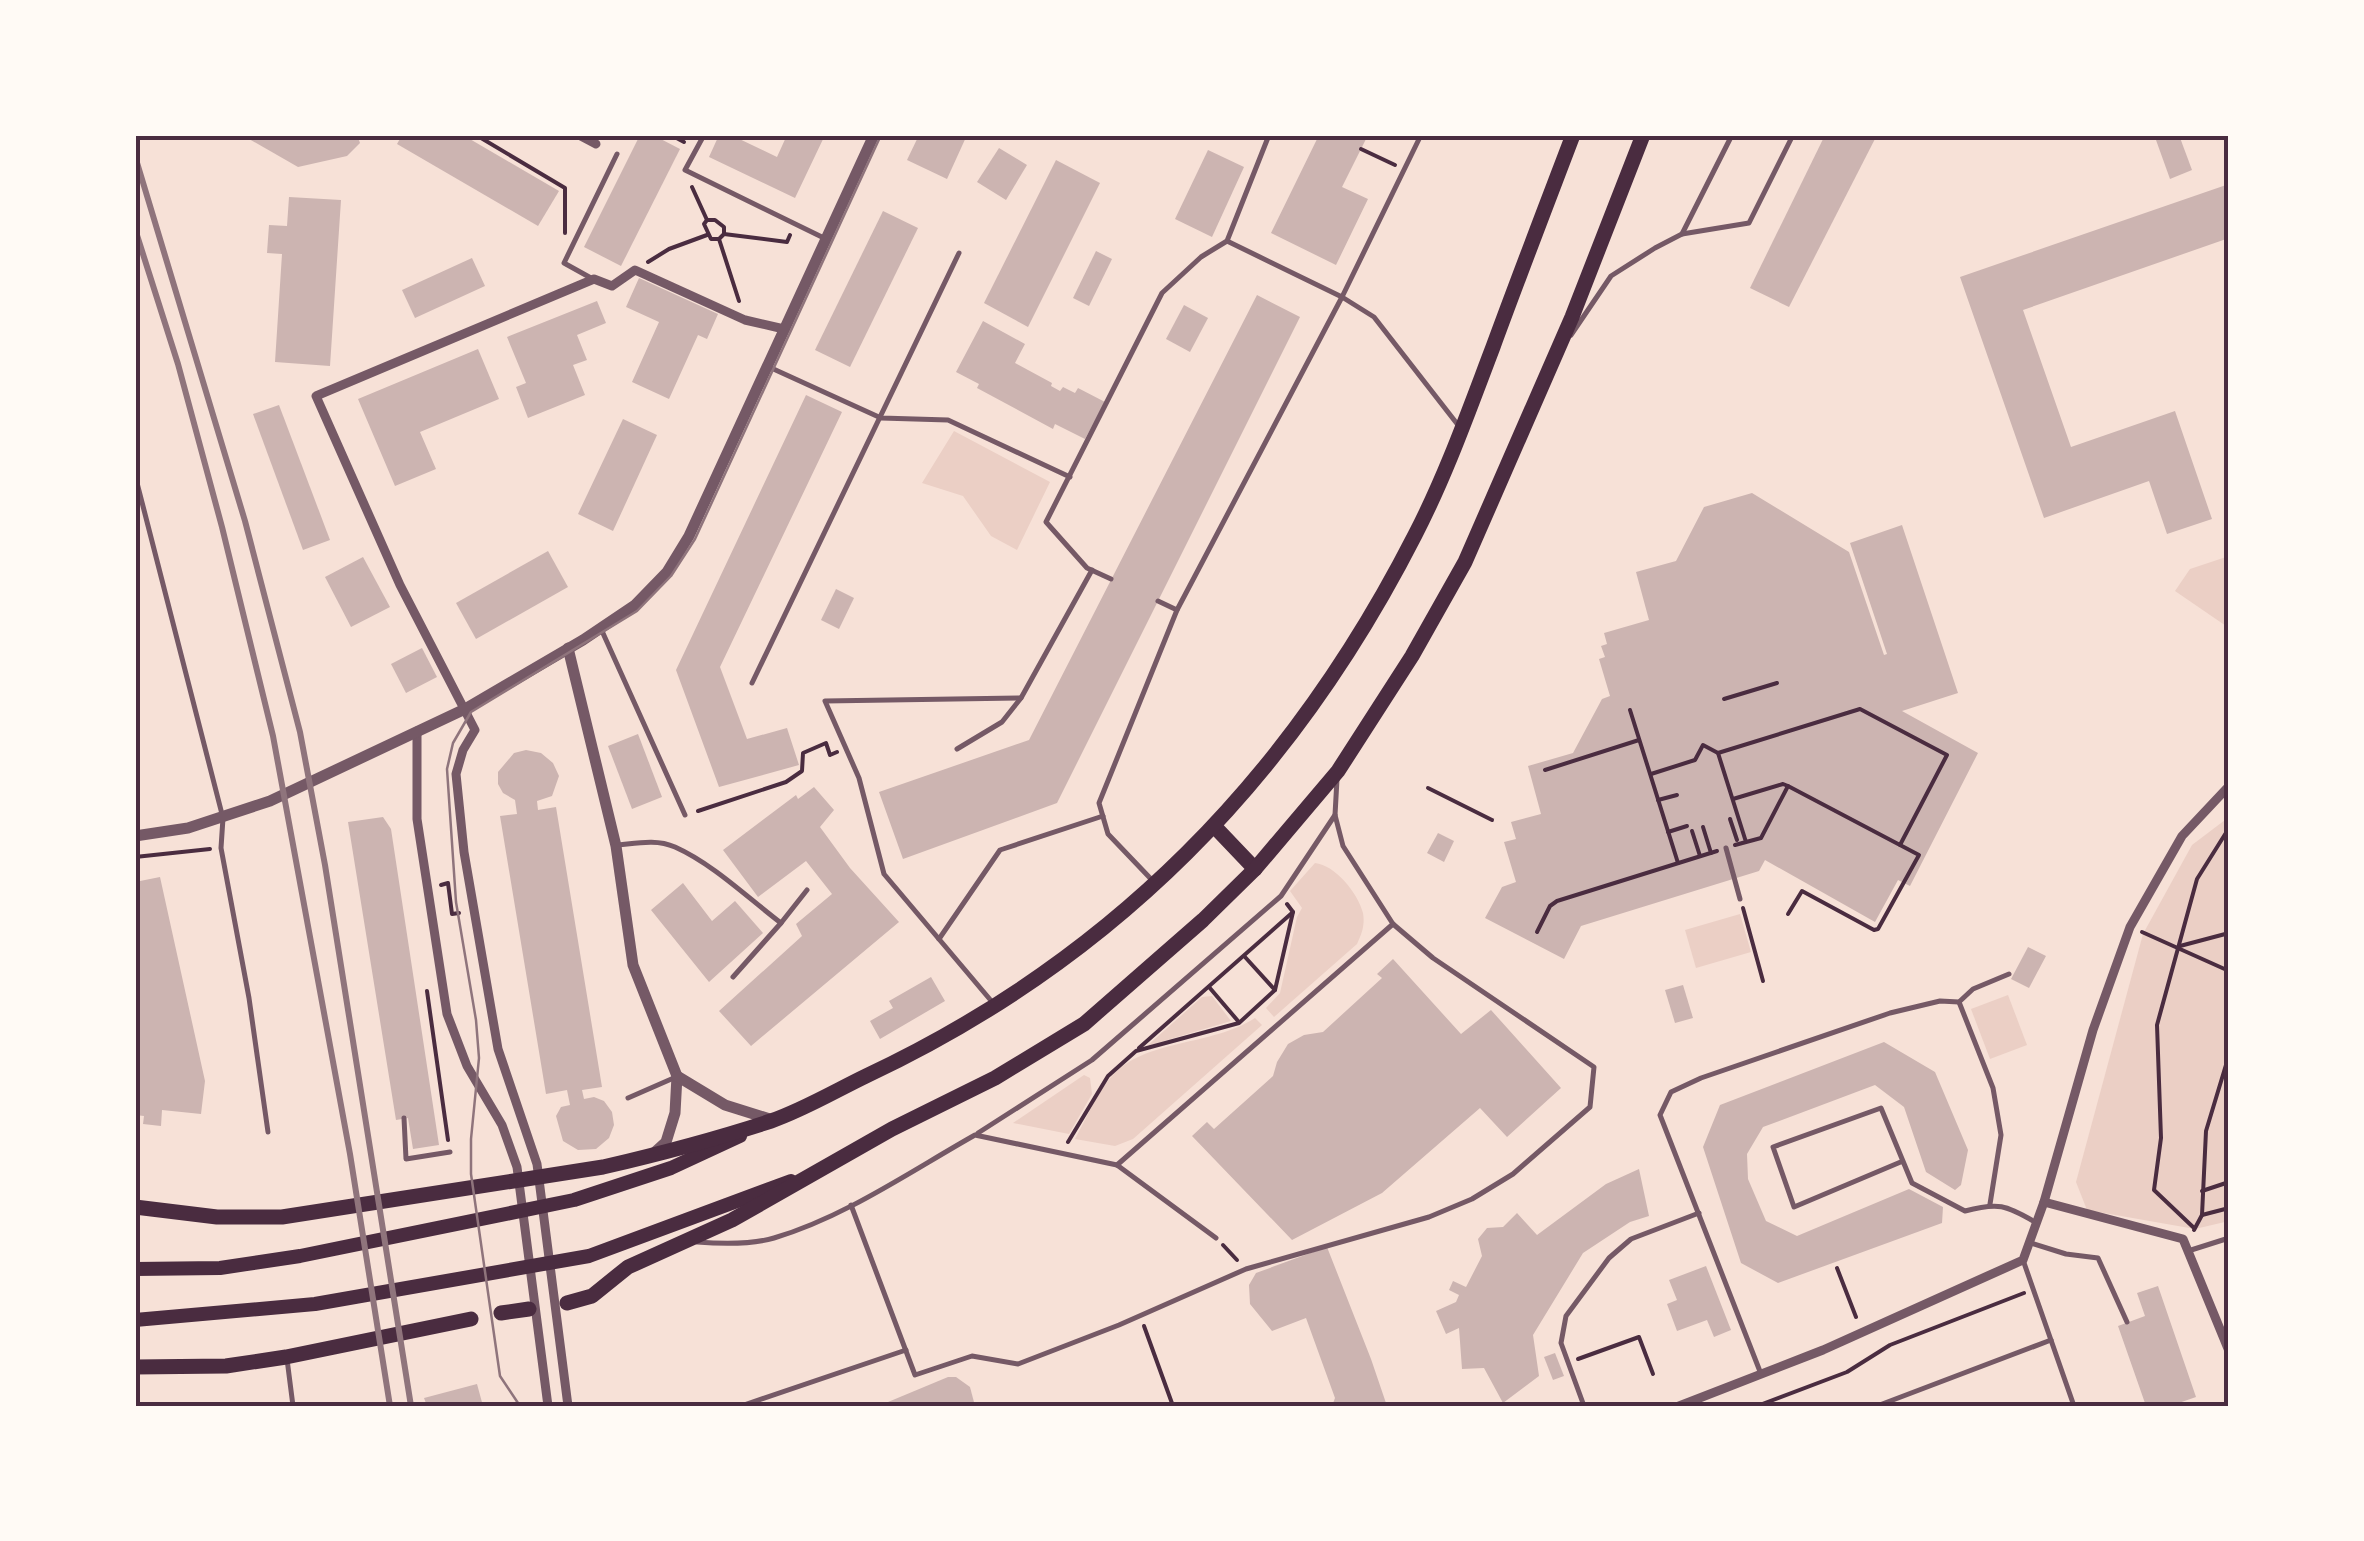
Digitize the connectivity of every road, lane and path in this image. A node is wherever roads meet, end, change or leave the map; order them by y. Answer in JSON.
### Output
{"nodes":[{"id":1,"x":476,"y":135,"type":"edge"},
{"id":2,"x":579,"y":135,"type":"edge"},
{"id":3,"x":670,"y":135,"type":"edge"},
{"id":4,"x":704,"y":135,"type":"edge"},
{"id":5,"x":874,"y":135,"type":"edge"},
{"id":6,"x":1269,"y":135,"type":"edge"},
{"id":7,"x":1420,"y":135,"type":"edge"},
{"id":8,"x":1573,"y":135,"type":"edge"},
{"id":9,"x":1642,"y":135,"type":"edge"},
{"id":10,"x":1732,"y":135,"type":"edge"},
{"id":11,"x":1793,"y":135,"type":"edge"},
{"id":12,"x":596,"y":144,"type":"dead end"},
{"id":13,"x":1361,"y":149,"type":"dead end"},
{"id":14,"x":617,"y":154,"type":"dead end"},
{"id":15,"x":1404,"y":169,"type":"junction"},
{"id":16,"x":684,"y":170,"type":"junction"},
{"id":17,"x":707,"y":220,"type":"junction"},
{"id":18,"x":794,"y":225,"type":"junction"},
{"id":19,"x":1682,"y":234,"type":"junction"},
{"id":20,"x":707,"y":235,"type":"junction"},
{"id":21,"x":722,"y":236,"type":"junction"},
{"id":22,"x":826,"y":239,"type":"junction"},
{"id":23,"x":1228,"y":241,"type":"junction"},
{"id":24,"x":959,"y":254,"type":"dead end"},
{"id":25,"x":564,"y":263,"type":"junction"},
{"id":26,"x":635,"y":270,"type":"junction"},
{"id":27,"x":594,"y":279,"type":"junction"},
{"id":28,"x":1342,"y":297,"type":"junction"},
{"id":29,"x":746,"y":320,"type":"junction"},
{"id":30,"x":784,"y":329,"type":"junction"},
{"id":31,"x":767,"y":366,"type":"junction"},
{"id":32,"x":1550,"y":366,"type":"junction"},
{"id":33,"x":881,"y":418,"type":"junction"},
{"id":34,"x":1462,"y":429,"type":"junction"},
{"id":35,"x":135,"y":476,"type":"edge"},
{"id":36,"x":1070,"y":477,"type":"junction"},
{"id":37,"x":1092,"y":570,"type":"junction"},
{"id":38,"x":1112,"y":579,"type":"dead end"},
{"id":39,"x":1158,"y":601,"type":"dead end"},
{"id":40,"x":1178,"y":610,"type":"junction"},
{"id":41,"x":600,"y":629,"type":"junction"},
{"id":42,"x":568,"y":648,"type":"junction"},
{"id":43,"x":1776,"y":682,"type":"dead end"},
{"id":44,"x":752,"y":683,"type":"dead end"},
{"id":45,"x":1021,"y":698,"type":"junction"},
{"id":46,"x":1724,"y":699,"type":"dead end"},
{"id":47,"x":466,"y":709,"type":"junction"},
{"id":48,"x":1630,"y":710,"type":"dead end"},
{"id":49,"x":417,"y":731,"type":"junction"},
{"id":50,"x":1640,"y":740,"type":"junction"},
{"id":51,"x":957,"y":748,"type":"dead end"},
{"id":52,"x":1718,"y":753,"type":"junction"},
{"id":53,"x":830,"y":754,"type":"dead end"},
{"id":54,"x":1545,"y":770,"type":"dead end"},
{"id":55,"x":1338,"y":771,"type":"junction"},
{"id":56,"x":1650,"y":774,"type":"junction"},
{"id":57,"x":1788,"y":786,"type":"junction"},
{"id":58,"x":2229,"y":786,"type":"edge"},
{"id":59,"x":1428,"y":788,"type":"dead end"},
{"id":60,"x":1677,"y":794,"type":"dead end"},
{"id":61,"x":1733,"y":799,"type":"junction"},
{"id":62,"x":1658,"y":800,"type":"junction"},
{"id":63,"x":685,"y":816,"type":"joint"},
{"id":64,"x":1102,"y":816,"type":"junction"},
{"id":65,"x":1335,"y":816,"type":"junction"},
{"id":66,"x":223,"y":818,"type":"junction"},
{"id":67,"x":1730,"y":819,"type":"dead end"},
{"id":68,"x":1492,"y":820,"type":"dead end"},
{"id":69,"x":1215,"y":827,"type":"junction"},
{"id":70,"x":1703,"y":827,"type":"dead end"},
{"id":71,"x":2229,"y":828,"type":"edge"},
{"id":72,"x":1668,"y":832,"type":"junction"},
{"id":73,"x":135,"y":836,"type":"edge"},
{"id":74,"x":1746,"y":842,"type":"junction"},
{"id":75,"x":1738,"y":844,"type":"junction"},
{"id":76,"x":1900,"y":845,"type":"junction"},
{"id":77,"x":616,"y":846,"type":"junction"},
{"id":78,"x":221,"y":848,"type":"junction"},
{"id":79,"x":1726,"y":848,"type":"junction"},
{"id":80,"x":1711,"y":853,"type":"junction"},
{"id":81,"x":1700,"y":856,"type":"junction"},
{"id":82,"x":135,"y":857,"type":"edge"},
{"id":83,"x":1678,"y":863,"type":"junction"},
{"id":84,"x":1255,"y":869,"type":"junction"},
{"id":85,"x":1156,"y":884,"type":"junction"},
{"id":86,"x":428,"y":888,"type":"junction"},
{"id":87,"x":807,"y":890,"type":"dead end"},
{"id":88,"x":1281,"y":896,"type":"junction"},
{"id":89,"x":1740,"y":898,"type":"joint"},
{"id":90,"x":474,"y":910,"type":"junction"},
{"id":91,"x":1293,"y":912,"type":"junction"},
{"id":92,"x":1788,"y":914,"type":"dead end"},
{"id":93,"x":780,"y":923,"type":"junction"},
{"id":94,"x":1393,"y":924,"type":"junction"},
{"id":95,"x":2130,"y":927,"type":"junction"},
{"id":96,"x":1537,"y":932,"type":"dead end"},
{"id":97,"x":2229,"y":934,"type":"edge"},
{"id":98,"x":938,"y":939,"type":"junction"},
{"id":99,"x":2178,"y":946,"type":"junction"},
{"id":100,"x":1244,"y":955,"type":"junction"},
{"id":101,"x":2229,"y":971,"type":"edge"},
{"id":102,"x":2009,"y":974,"type":"dead end"},
{"id":103,"x":733,"y":978,"type":"dead end"},
{"id":104,"x":1764,"y":981,"type":"dead end"},
{"id":105,"x":1209,"y":986,"type":"junction"},
{"id":106,"x":1275,"y":990,"type":"junction"},
{"id":107,"x":1959,"y":1002,"type":"junction"},
{"id":108,"x":997,"y":1008,"type":"junction"},
{"id":109,"x":1239,"y":1022,"type":"junction"},
{"id":110,"x":1136,"y":1050,"type":"junction"},
{"id":111,"x":2229,"y":1055,"type":"edge"},
{"id":112,"x":678,"y":1076,"type":"junction"},
{"id":113,"x":628,"y":1098,"type":"dead end"},
{"id":114,"x":404,"y":1118,"type":"dead end"},
{"id":115,"x":772,"y":1120,"type":"junction"},
{"id":116,"x":268,"y":1132,"type":"dead end"},
{"id":117,"x":975,"y":1134,"type":"junction"},
{"id":118,"x":450,"y":1152,"type":"dead end"},
{"id":119,"x":1063,"y":1152,"type":"junction"},
{"id":120,"x":652,"y":1155,"type":"junction"},
{"id":121,"x":1903,"y":1161,"type":"junction"},
{"id":122,"x":1117,"y":1165,"type":"junction"},
{"id":123,"x":824,"y":1168,"type":"junction"},
{"id":124,"x":2229,"y":1182,"type":"edge"},
{"id":125,"x":2202,"y":1192,"type":"junction"},
{"id":126,"x":2044,"y":1202,"type":"junction"},
{"id":127,"x":1990,"y":1204,"type":"junction"},
{"id":128,"x":851,"y":1205,"type":"junction"},
{"id":129,"x":135,"y":1207,"type":"edge"},
{"id":130,"x":2229,"y":1208,"type":"edge"},
{"id":131,"x":1700,"y":1213,"type":"junction"},
{"id":132,"x":2202,"y":1214,"type":"junction"},
{"id":133,"x":2035,"y":1222,"type":"junction"},
{"id":134,"x":2195,"y":1229,"type":"junction"},
{"id":135,"x":1216,"y":1238,"type":"joint"},
{"id":136,"x":2229,"y":1238,"type":"edge"},
{"id":137,"x":2183,"y":1239,"type":"junction"},
{"id":138,"x":689,"y":1242,"type":"junction"},
{"id":139,"x":2031,"y":1244,"type":"junction"},
{"id":140,"x":2188,"y":1251,"type":"junction"},
{"id":141,"x":2022,"y":1260,"type":"junction"},
{"id":142,"x":1837,"y":1268,"type":"dead end"},
{"id":143,"x":135,"y":1269,"type":"edge"},
{"id":144,"x":1246,"y":1270,"type":"junction"},
{"id":145,"x":2033,"y":1289,"type":"junction"},
{"id":146,"x":567,"y":1303,"type":"dead end"},
{"id":147,"x":530,"y":1310,"type":"dead end"},
{"id":148,"x":502,"y":1313,"type":"dead end"},
{"id":149,"x":1140,"y":1316,"type":"junction"},
{"id":150,"x":1856,"y":1317,"type":"dead end"},
{"id":151,"x":471,"y":1319,"type":"dead end"},
{"id":152,"x":135,"y":1320,"type":"edge"},
{"id":153,"x":2127,"y":1322,"type":"dead end"},
{"id":154,"x":2051,"y":1340,"type":"junction"},
{"id":155,"x":906,"y":1350,"type":"junction"},
{"id":156,"x":2229,"y":1351,"type":"edge"},
{"id":157,"x":286,"y":1358,"type":"junction"},
{"id":158,"x":1568,"y":1363,"type":"junction"},
{"id":159,"x":135,"y":1366,"type":"edge"},
{"id":160,"x":1653,"y":1374,"type":"dead end"},
{"id":161,"x":1761,"y":1374,"type":"junction"},
{"id":162,"x":293,"y":1406,"type":"edge"},
{"id":163,"x":548,"y":1406,"type":"edge"},
{"id":164,"x":568,"y":1406,"type":"edge"},
{"id":165,"x":741,"y":1406,"type":"edge"},
{"id":166,"x":1173,"y":1406,"type":"edge"},
{"id":167,"x":1584,"y":1406,"type":"edge"},
{"id":168,"x":1679,"y":1406,"type":"edge"},
{"id":169,"x":1757,"y":1406,"type":"edge"},
{"id":170,"x":1876,"y":1406,"type":"edge"},
{"id":171,"x":2074,"y":1406,"type":"edge"}],
"edges":[{"from":1,"to":25,"type":"path"},
{"from":2,"to":12,"type":"street"},
{"from":3,"to":16,"type":"path"},
{"from":4,"to":16,"type":"lane"},
{"from":5,"to":22,"type":"street"},
{"from":6,"to":23,"type":"lane"},
{"from":7,"to":15,"type":"lane"},
{"from":8,"to":34,"type":"highway"},
{"from":9,"to":32,"type":"highway"},
{"from":10,"to":19,"type":"lane"},
{"from":11,"to":19,"type":"lane"},
{"from":13,"to":15,"type":"path"},
{"from":14,"to":25,"type":"lane"},
{"from":15,"to":28,"type":"lane"},
{"from":16,"to":17,"type":"path"},
{"from":16,"to":18,"type":"lane"},
{"from":17,"to":20,"type":"path"},
{"from":17,"to":21,"type":"path"},
{"from":18,"to":21,"type":"path"},
{"from":18,"to":22,"type":"lane"},
{"from":19,"to":32,"type":"lane"},
{"from":20,"to":21,"type":"path"},
{"from":20,"to":26,"type":"path"},
{"from":21,"to":29,"type":"path"},
{"from":22,"to":30,"type":"street"},
{"from":23,"to":28,"type":"lane"},
{"from":23,"to":36,"type":"lane"},
{"from":24,"to":33,"type":"lane"},
{"from":25,"to":27,"type":"lane"},
{"from":26,"to":27,"type":"street"},
{"from":26,"to":29,"type":"street"},
{"from":27,"to":47,"type":"street"},
{"from":28,"to":34,"type":"lane"},
{"from":28,"to":40,"type":"lane"},
{"from":29,"to":30,"type":"street"},
{"from":30,"to":31,"type":"street"},
{"from":31,"to":33,"type":"lane"},
{"from":31,"to":41,"type":"street"},
{"from":32,"to":55,"type":"highway"},
{"from":33,"to":36,"type":"lane"},
{"from":33,"to":44,"type":"lane"},
{"from":34,"to":69,"type":"highway"},
{"from":35,"to":66,"type":"lane"},
{"from":36,"to":37,"type":"lane"},
{"from":37,"to":38,"type":"lane"},
{"from":37,"to":45,"type":"lane"},
{"from":39,"to":40,"type":"lane"},
{"from":40,"to":64,"type":"lane"},
{"from":41,"to":42,"type":"street"},
{"from":41,"to":63,"type":"lane"},
{"from":42,"to":47,"type":"street"},
{"from":42,"to":77,"type":"street"},
{"from":43,"to":46,"type":"path"},
{"from":45,"to":51,"type":"lane"},
{"from":45,"to":98,"type":"lane"},
{"from":47,"to":49,"type":"street"},
{"from":47,"to":90,"type":"street"},
{"from":48,"to":50,"type":"path"},
{"from":49,"to":66,"type":"street"},
{"from":49,"to":86,"type":"street"},
{"from":50,"to":54,"type":"path"},
{"from":50,"to":56,"type":"path"},
{"from":52,"to":56,"type":"path"},
{"from":52,"to":61,"type":"path"},
{"from":52,"to":76,"type":"path"},
{"from":53,"to":63,"type":"path"},
{"from":55,"to":65,"type":"lane"},
{"from":55,"to":84,"type":"highway"},
{"from":56,"to":62,"type":"path"},
{"from":57,"to":61,"type":"path"},
{"from":57,"to":74,"type":"path"},
{"from":57,"to":76,"type":"path"},
{"from":58,"to":95,"type":"street"},
{"from":59,"to":68,"type":"path"},
{"from":60,"to":62,"type":"path"},
{"from":61,"to":74,"type":"path"},
{"from":62,"to":72,"type":"path"},
{"from":64,"to":85,"type":"lane"},
{"from":64,"to":98,"type":"lane"},
{"from":65,"to":88,"type":"lane"},
{"from":65,"to":94,"type":"lane"},
{"from":66,"to":73,"type":"street"},
{"from":66,"to":78,"type":"lane"},
{"from":67,"to":75,"type":"path"},
{"from":69,"to":84,"type":"highway"},
{"from":69,"to":85,"type":"highway"},
{"from":70,"to":80,"type":"path"},
{"from":71,"to":99,"type":"path"},
{"from":72,"to":81,"type":"path"},
{"from":72,"to":83,"type":"path"},
{"from":74,"to":75,"type":"path"},
{"from":75,"to":79,"type":"path"},
{"from":76,"to":92,"type":"path"},
{"from":77,"to":93,"type":"lane"},
{"from":77,"to":112,"type":"street"},
{"from":78,"to":82,"type":"path"},
{"from":78,"to":116,"type":"lane"},
{"from":79,"to":80,"type":"path"},
{"from":79,"to":89,"type":"lane"},
{"from":80,"to":81,"type":"path"},
{"from":81,"to":83,"type":"path"},
{"from":83,"to":96,"type":"path"},
{"from":84,"to":123,"type":"highway"},
{"from":85,"to":108,"type":"highway"},
{"from":86,"to":90,"type":"path"},
{"from":86,"to":163,"type":"street"},
{"from":87,"to":93,"type":"lane"},
{"from":88,"to":91,"type":"path"},
{"from":88,"to":117,"type":"lane"},
{"from":89,"to":104,"type":"path"},
{"from":90,"to":164,"type":"street"},
{"from":91,"to":100,"type":"path"},
{"from":91,"to":106,"type":"path"},
{"from":93,"to":103,"type":"lane"},
{"from":94,"to":122,"type":"lane"},
{"from":94,"to":144,"type":"lane"},
{"from":95,"to":99,"type":"path"},
{"from":95,"to":126,"type":"street"},
{"from":97,"to":99,"type":"path"},
{"from":98,"to":108,"type":"lane"},
{"from":99,"to":101,"type":"path"},
{"from":99,"to":134,"type":"path"},
{"from":100,"to":105,"type":"path"},
{"from":100,"to":106,"type":"path"},
{"from":102,"to":107,"type":"lane"},
{"from":105,"to":109,"type":"path"},
{"from":105,"to":110,"type":"path"},
{"from":106,"to":109,"type":"path"},
{"from":107,"to":127,"type":"lane"},
{"from":107,"to":131,"type":"lane"},
{"from":108,"to":115,"type":"highway"},
{"from":109,"to":110,"type":"path"},
{"from":110,"to":119,"type":"path"},
{"from":111,"to":125,"type":"path"},
{"from":112,"to":113,"type":"lane"},
{"from":112,"to":115,"type":"street"},
{"from":112,"to":120,"type":"street"},
{"from":114,"to":118,"type":"lane"},
{"from":115,"to":120,"type":"highway"},
{"from":115,"to":143,"type":"main road"},
{"from":117,"to":119,"type":"lane"},
{"from":117,"to":128,"type":"lane"},
{"from":119,"to":122,"type":"lane"},
{"from":120,"to":129,"type":"highway"},
{"from":121,"to":121,"type":"lane"},
{"from":121,"to":127,"type":"lane"},
{"from":122,"to":135,"type":"lane"},
{"from":123,"to":138,"type":"highway"},
{"from":123,"to":152,"type":"main road"},
{"from":124,"to":125,"type":"path"},
{"from":125,"to":132,"type":"path"},
{"from":126,"to":133,"type":"street"},
{"from":126,"to":137,"type":"street"},
{"from":127,"to":133,"type":"lane"},
{"from":128,"to":138,"type":"lane"},
{"from":128,"to":155,"type":"lane"},
{"from":130,"to":132,"type":"path"},
{"from":131,"to":158,"type":"lane"},
{"from":131,"to":161,"type":"lane"},
{"from":132,"to":134,"type":"path"},
{"from":133,"to":139,"type":"street"},
{"from":134,"to":137,"type":"path"},
{"from":135,"to":144,"type":"path"},
{"from":136,"to":140,"type":"lane"},
{"from":137,"to":140,"type":"street"},
{"from":138,"to":146,"type":"highway"},
{"from":139,"to":141,"type":"street"},
{"from":139,"to":153,"type":"lane"},
{"from":140,"to":156,"type":"street"},
{"from":141,"to":145,"type":"lane"},
{"from":141,"to":161,"type":"street"},
{"from":142,"to":150,"type":"path"},
{"from":144,"to":149,"type":"lane"},
{"from":145,"to":154,"type":"lane"},
{"from":145,"to":169,"type":"path"},
{"from":147,"to":148,"type":"highway"},
{"from":149,"to":155,"type":"lane"},
{"from":149,"to":166,"type":"path"},
{"from":151,"to":157,"type":"highway"},
{"from":154,"to":170,"type":"lane"},
{"from":154,"to":171,"type":"lane"},
{"from":155,"to":165,"type":"lane"},
{"from":157,"to":159,"type":"highway"},
{"from":157,"to":162,"type":"lane"},
{"from":158,"to":160,"type":"path"},
{"from":158,"to":167,"type":"lane"},
{"from":161,"to":168,"type":"street"}]}
